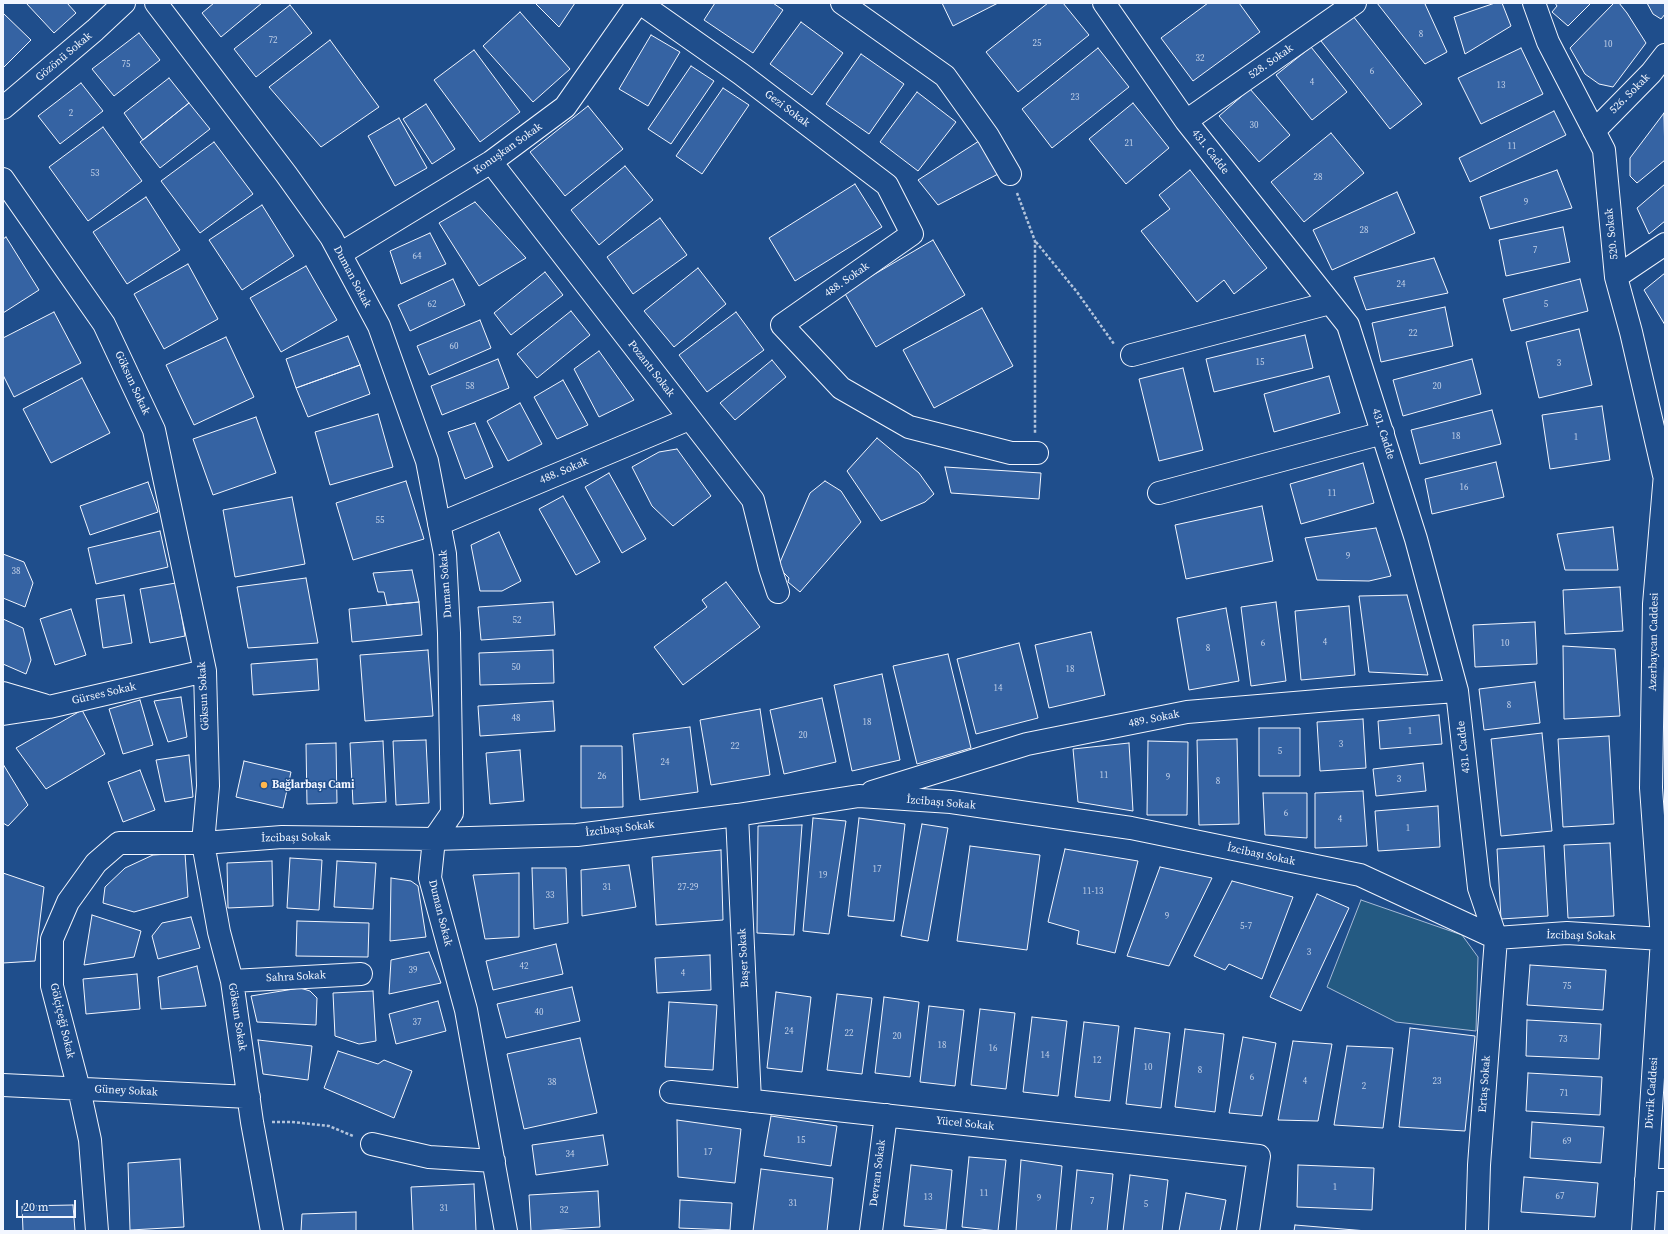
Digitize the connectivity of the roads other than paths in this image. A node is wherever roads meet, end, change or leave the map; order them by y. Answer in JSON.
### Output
{"nodes":[{"id":1,"x":124,"y":3,"type":"edge"},
{"id":2,"x":156,"y":3,"type":"edge"},
{"id":3,"x":639,"y":3,"type":"edge"},
{"id":4,"x":842,"y":3,"type":"edge"},
{"id":5,"x":1104,"y":3,"type":"edge"},
{"id":6,"x":1355,"y":3,"type":"edge"},
{"id":7,"x":1534,"y":3,"type":"edge"},
{"id":8,"x":1665,"y":55,"type":"edge"},
{"id":9,"x":3,"y":108,"type":"edge"},
{"id":10,"x":1186,"y":121,"type":"junction"},
{"id":11,"x":1594,"y":131,"type":"junction"},
{"id":12,"x":491,"y":162,"type":"junction"},
{"id":13,"x":1010,"y":174,"type":"road end"},
{"id":14,"x":3,"y":179,"type":"edge"},
{"id":15,"x":912,"y":234,"type":"joint"},
{"id":16,"x":1665,"y":244,"type":"edge"},
{"id":17,"x":340,"y":254,"type":"junction"},
{"id":18,"x":1616,"y":277,"type":"junction"},
{"id":19,"x":1330,"y":303,"type":"junction"},
{"id":20,"x":1132,"y":355,"type":"road end"},
{"id":21,"x":689,"y":419,"type":"junction"},
{"id":22,"x":1383,"y":433,"type":"junction"},
{"id":23,"x":1037,"y":453,"type":"road end"},
{"id":24,"x":1664,"y":474,"type":"edge"},
{"id":25,"x":1159,"y":493,"type":"dead end"},
{"id":26,"x":439,"y":524,"type":"junction"},
{"id":27,"x":778,"y":592,"type":"dead end"},
{"id":28,"x":1659,"y":602,"type":"edge"},
{"id":29,"x":205,"y":670,"type":"junction"},
{"id":30,"x":1457,"y":691,"type":"junction"},
{"id":31,"x":3,"y":693,"type":"edge"},
{"id":32,"x":49,"y":707,"type":"junction"},
{"id":33,"x":3,"y":714,"type":"edge"},
{"id":34,"x":3,"y":730,"type":"edge"},
{"id":35,"x":1658,"y":787,"type":"edge"},
{"id":36,"x":859,"y":796,"type":"junction"},
{"id":37,"x":737,"y":815,"type":"junction"},
{"id":38,"x":434,"y":838,"type":"junction"},
{"id":39,"x":203,"y":843,"type":"junction"},
{"id":40,"x":1496,"y":938,"type":"junction"},
{"id":41,"x":1662,"y":939,"type":"junction"},
{"id":42,"x":361,"y":974,"type":"dead end"},
{"id":43,"x":232,"y":982,"type":"junction"},
{"id":44,"x":1660,"y":1055,"type":"edge"},
{"id":45,"x":3,"y":1085,"type":"edge"},
{"id":46,"x":79,"y":1089,"type":"junction"},
{"id":47,"x":671,"y":1092,"type":"dead end"},
{"id":48,"x":248,"y":1097,"type":"junction"},
{"id":49,"x":750,"y":1101,"type":"junction"},
{"id":50,"x":886,"y":1115,"type":"junction"},
{"id":51,"x":372,"y":1144,"type":"road end"},
{"id":52,"x":494,"y":1161,"type":"junction"},
{"id":53,"x":1656,"y":1180,"type":"edge"},
{"id":54,"x":96,"y":1231,"type":"edge"},
{"id":55,"x":272,"y":1231,"type":"edge"},
{"id":56,"x":506,"y":1231,"type":"edge"},
{"id":57,"x":871,"y":1231,"type":"edge"},
{"id":58,"x":1248,"y":1231,"type":"edge"},
{"id":59,"x":1477,"y":1231,"type":"edge"},
{"id":60,"x":1643,"y":1231,"type":"edge"}],
"edges":[{"from":1,"to":9,"type":"street","name":"Gözönü Sokak"},
{"from":2,"to":17,"type":"street","name":"Duman Sokak"},
{"from":3,"to":12,"type":"street","name":"Konuşkan Sokak"},
{"from":3,"to":15,"type":"street","name":"Gezi Sokak"},
{"from":4,"to":13,"type":"street"},
{"from":5,"to":10,"type":"street","name":"431. Cadde"},
{"from":6,"to":10,"type":"street","name":"528. Sokak"},
{"from":7,"to":11,"type":"street","name":"520. Sokak"},
{"from":8,"to":11,"type":"street","name":"526. Sokak"},
{"from":10,"to":19,"type":"street","name":"431. Cadde"},
{"from":11,"to":18,"type":"street","name":"520. Sokak"},
{"from":12,"to":17,"type":"street","name":"Konuşkan Sokak"},
{"from":12,"to":21,"type":"street","name":"Pozantı Sokak"},
{"from":14,"to":29,"type":"street","name":"Göksun Sokak"},
{"from":15,"to":23,"type":"street","name":"488. Sokak"},
{"from":16,"to":18,"type":"street"},
{"from":17,"to":26,"type":"street","name":"Duman Sokak"},
{"from":18,"to":24,"type":"street","name":"520. Sokak"},
{"from":19,"to":20,"type":"street"},
{"from":19,"to":22,"type":"street","name":"431. Cadde"},
{"from":21,"to":26,"type":"street","name":"488. Sokak"},
{"from":21,"to":27,"type":"street","name":"Pozantı Sokak"},
{"from":22,"to":25,"type":"street"},
{"from":22,"to":30,"type":"street","name":"431. Cadde"},
{"from":24,"to":28,"type":"street","name":"Azerbaycan Caddesi"},
{"from":26,"to":38,"type":"street","name":"Duman Sokak"},
{"from":28,"to":35,"type":"street","name":"Azerbaycan Caddesi"},
{"from":29,"to":32,"type":"street","name":"Gürses Sokak"},
{"from":29,"to":39,"type":"street","name":"Göksun Sokak"},
{"from":30,"to":36,"type":"street","name":"489. Sokak"},
{"from":30,"to":40,"type":"street","name":"431. Cadde"},
{"from":31,"to":32,"type":"street"},
{"from":32,"to":33,"type":"street","name":"Gürses Sokak"},
{"from":32,"to":34,"type":"street"},
{"from":35,"to":41,"type":"street","name":"Divrik Caddesi"},
{"from":36,"to":37,"type":"street","name":"İzcibaşı Sokak"},
{"from":36,"to":40,"type":"street","name":"İzcibaşı Sokak"},
{"from":37,"to":38,"type":"street","name":"İzcibaşı Sokak"},
{"from":37,"to":49,"type":"street","name":"Başer Sokak"},
{"from":38,"to":39,"type":"street","name":"İzcibaşı Sokak"},
{"from":38,"to":52,"type":"street","name":"Duman Sokak"},
{"from":39,"to":43,"type":"street","name":"Göksun Sokak"},
{"from":39,"to":46,"type":"street","name":"Gölçiçeği Sokak"},
{"from":40,"to":41,"type":"street","name":"İzcibaşı Sokak"},
{"from":40,"to":59,"type":"street","name":"Ertaş Sokak"},
{"from":41,"to":44,"type":"street","name":"Divrik Caddesi"},
{"from":42,"to":43,"type":"street","name":"Sahra Sokak"},
{"from":43,"to":48,"type":"street","name":"Göksun Sokak"},
{"from":44,"to":53,"type":"street","name":"Divrik Caddesi"},
{"from":45,"to":46,"type":"street","name":"Güney Sokak"},
{"from":46,"to":48,"type":"street","name":"Güney Sokak"},
{"from":46,"to":54,"type":"street","name":"Gölçiçeği Sokak"},
{"from":47,"to":49,"type":"street","name":"Yücel Sokak"},
{"from":48,"to":55,"type":"street","name":"Göksun Sokak"},
{"from":49,"to":50,"type":"street","name":"Yücel Sokak"},
{"from":50,"to":57,"type":"street","name":"Devran Sokak"},
{"from":50,"to":58,"type":"street","name":"Yücel Sokak"},
{"from":51,"to":52,"type":"street"},
{"from":52,"to":56,"type":"street","name":"Duman Sokak"},
{"from":53,"to":60,"type":"street","name":"Divrik Caddesi"}]}
